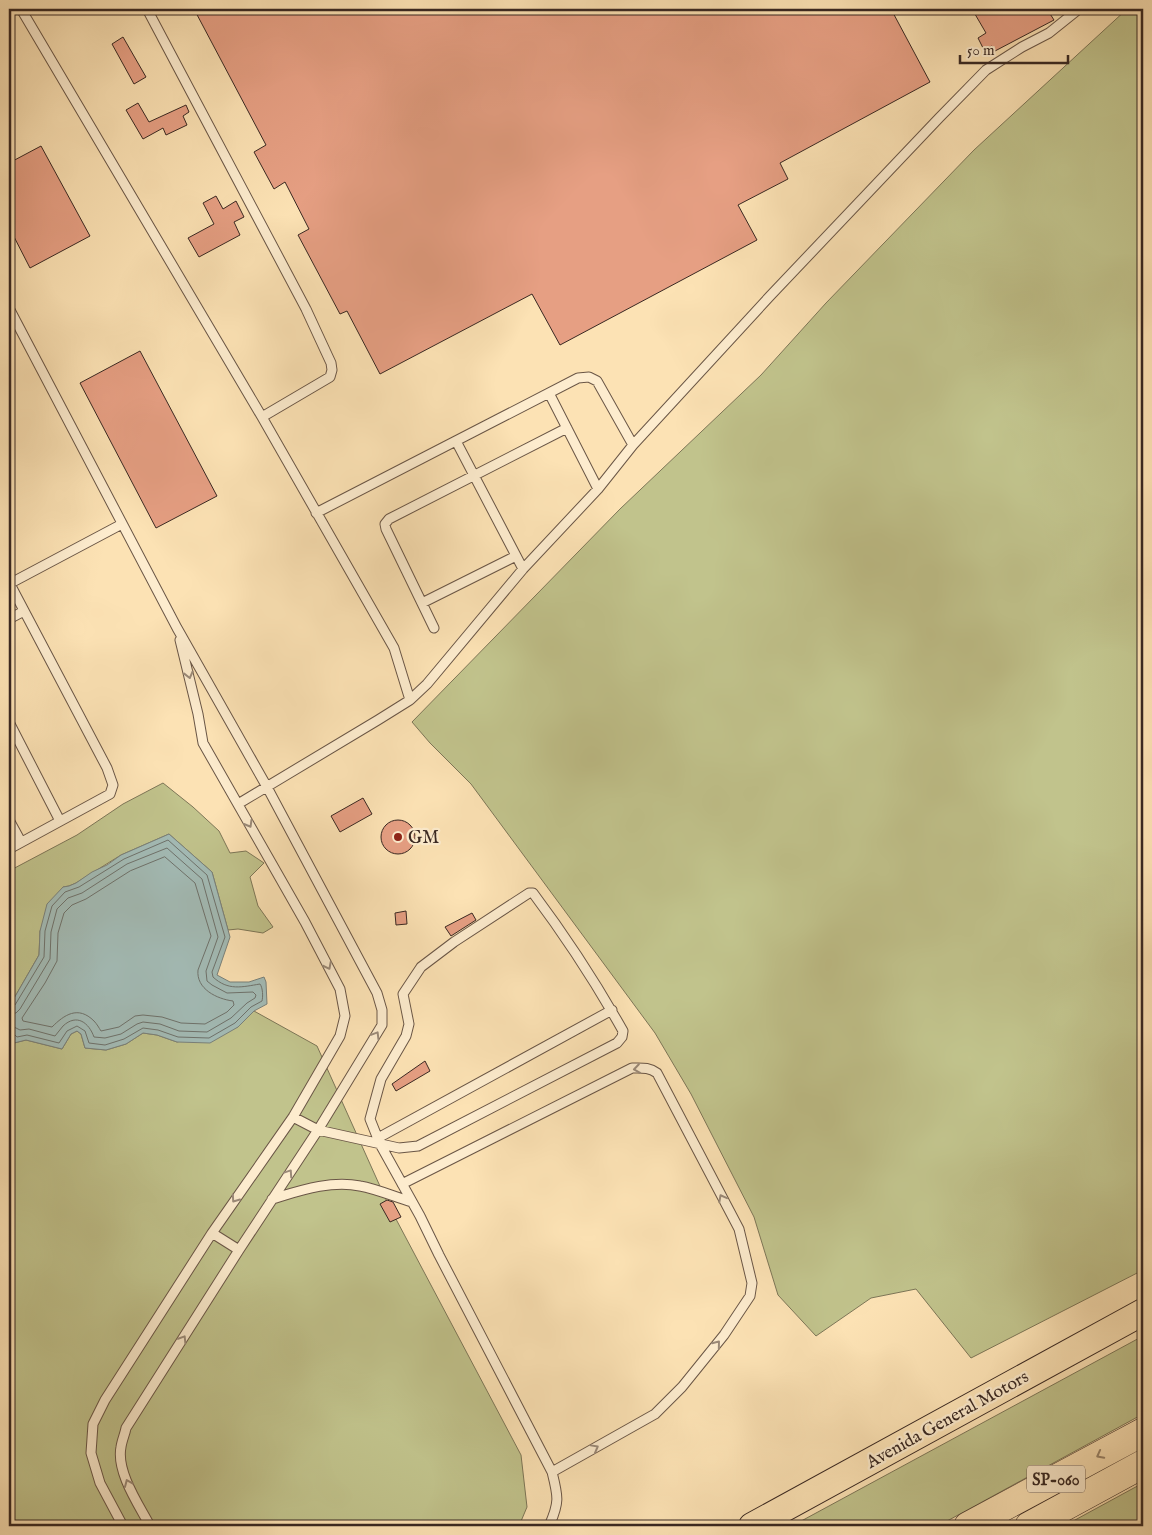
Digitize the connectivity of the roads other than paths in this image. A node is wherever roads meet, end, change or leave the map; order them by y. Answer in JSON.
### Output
{"nodes":[{"id":1,"x":21,"y":9,"type":"edge"},
{"id":2,"x":147,"y":9,"type":"edge"},
{"id":3,"x":1079,"y":9,"type":"edge"},
{"id":4,"x":9,"y":308,"type":"edge"},
{"id":5,"x":549,"y":393,"type":"junction"},
{"id":6,"x":262,"y":417,"type":"junction"},
{"id":7,"x":567,"y":428,"type":"junction"},
{"id":8,"x":456,"y":441,"type":"junction"},
{"id":9,"x":633,"y":445,"type":"junction"},
{"id":10,"x":474,"y":476,"type":"junction"},
{"id":11,"x":598,"y":489,"type":"junction"},
{"id":12,"x":316,"y":513,"type":"junction"},
{"id":13,"x":122,"y":524,"type":"junction"},
{"id":14,"x":516,"y":556,"type":"junction"},
{"id":15,"x":523,"y":569,"type":"junction"},
{"id":16,"x":9,"y":584,"type":"edge"},
{"id":17,"x":422,"y":603,"type":"junction"},
{"id":18,"x":24,"y":611,"type":"junction"},
{"id":19,"x":9,"y":619,"type":"edge"},
{"id":20,"x":177,"y":628,"type":"junction"},
{"id":21,"x":434,"y":628,"type":"dead end"},
{"id":22,"x":410,"y":700,"type":"junction"},
{"id":23,"x":9,"y":722,"type":"edge"},
{"id":24,"x":267,"y":787,"type":"junction"},
{"id":25,"x":238,"y":804,"type":"junction"},
{"id":26,"x":9,"y":820,"type":"edge"},
{"id":27,"x":60,"y":821,"type":"junction"},
{"id":28,"x":21,"y":842,"type":"junction"},
{"id":29,"x":9,"y":849,"type":"edge"},
{"id":30,"x":612,"y":1010,"type":"junction"},
{"id":31,"x":293,"y":1117,"type":"junction"},
{"id":32,"x":318,"y":1130,"type":"junction"},
{"id":33,"x":379,"y":1141,"type":"junction"},
{"id":34,"x":402,"y":1184,"type":"junction"},
{"id":35,"x":272,"y":1199,"type":"junction"},
{"id":36,"x":412,"y":1202,"type":"junction"},
{"id":37,"x":212,"y":1233,"type":"junction"},
{"id":38,"x":239,"y":1250,"type":"junction"},
{"id":39,"x":1143,"y":1312,"type":"edge"},
{"id":40,"x":1143,"y":1432,"type":"edge"},
{"id":41,"x":1143,"y":1464,"type":"edge"},
{"id":42,"x":552,"y":1472,"type":"junction"},
{"id":43,"x":123,"y":1526,"type":"edge"},
{"id":44,"x":150,"y":1526,"type":"edge"},
{"id":45,"x":549,"y":1526,"type":"edge"},
{"id":46,"x":752,"y":1526,"type":"edge"},
{"id":47,"x":968,"y":1526,"type":"edge"},
{"id":48,"x":1028,"y":1526,"type":"edge"}],
"edges":[{"from":1,"to":6,"type":"lane"},
{"from":2,"to":6,"type":"lane"},
{"from":3,"to":9,"type":"lane"},
{"from":4,"to":13,"type":"lane"},
{"from":5,"to":7,"type":"lane"},
{"from":5,"to":8,"type":"lane"},
{"from":5,"to":9,"type":"lane"},
{"from":6,"to":12,"type":"lane"},
{"from":7,"to":10,"type":"lane"},
{"from":7,"to":11,"type":"lane"},
{"from":8,"to":10,"type":"lane"},
{"from":8,"to":12,"type":"lane"},
{"from":9,"to":11,"type":"lane"},
{"from":10,"to":14,"type":"lane"},
{"from":10,"to":17,"type":"lane"},
{"from":11,"to":15,"type":"lane"},
{"from":12,"to":22,"type":"lane"},
{"from":13,"to":16,"type":"lane"},
{"from":13,"to":20,"type":"lane"},
{"from":14,"to":15,"type":"lane"},
{"from":14,"to":17,"type":"lane"},
{"from":15,"to":22,"type":"lane"},
{"from":16,"to":18,"type":"lane"},
{"from":17,"to":21,"type":"lane"},
{"from":18,"to":19,"type":"lane"},
{"from":18,"to":27,"type":"lane"},
{"from":20,"to":24,"type":"lane"},
{"from":20,"to":25,"type":"lane","one_way":true},
{"from":22,"to":24,"type":"lane"},
{"from":23,"to":27,"type":"lane"},
{"from":24,"to":25,"type":"lane"},
{"from":32,"to":24,"type":"lane","one_way":true},
{"from":25,"to":31,"type":"lane","one_way":true},
{"from":26,"to":28,"type":"lane"},
{"from":27,"to":28,"type":"lane"},
{"from":28,"to":29,"type":"lane"},
{"from":30,"to":33,"type":"lane"},
{"from":30,"to":33,"type":"lane"},
{"from":30,"to":33,"type":"lane"},
{"from":31,"to":32,"type":"lane"},
{"from":31,"to":37,"type":"lane","one_way":true},
{"from":32,"to":33,"type":"lane"},
{"from":35,"to":32,"type":"lane","one_way":true},
{"from":33,"to":34,"type":"lane"},
{"from":34,"to":36,"type":"lane"},
{"from":42,"to":34,"type":"lane","one_way":true},
{"from":35,"to":36,"type":"lane"},
{"from":35,"to":38,"type":"lane"},
{"from":36,"to":42,"type":"lane"},
{"from":37,"to":38,"type":"lane"},
{"from":37,"to":43,"type":"lane"},
{"from":44,"to":38,"type":"lane","one_way":true},
{"from":39,"to":46,"type":"main road","name":"Avenida General Motors"},
{"from":40,"to":47,"type":"highway","number":"SP-060","one_way":true},
{"from":41,"to":48,"type":"highway","number":"SP-060"},
{"from":42,"to":45,"type":"lane"}]}
